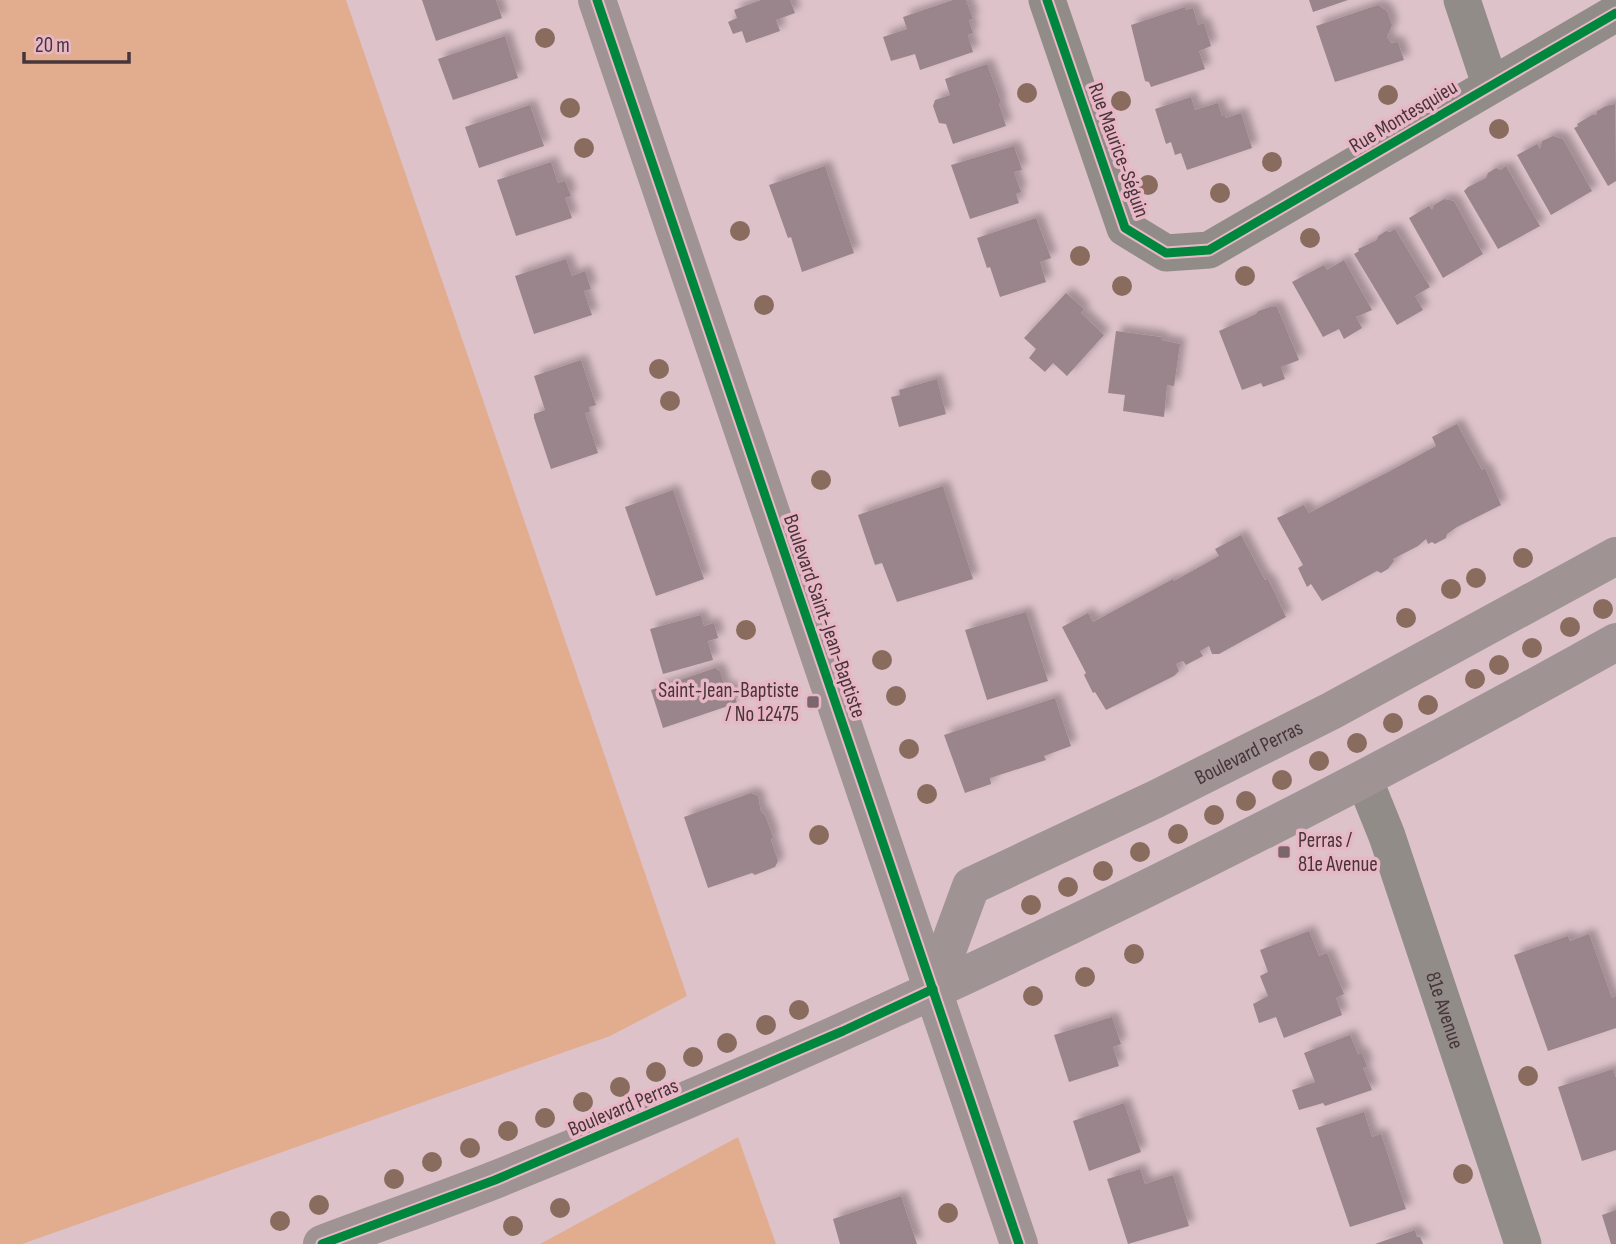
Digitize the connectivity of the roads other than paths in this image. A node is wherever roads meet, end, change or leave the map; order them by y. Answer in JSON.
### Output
{"nodes":[{"id":1,"x":597,"y":0,"type":"edge"},
{"id":2,"x":1047,"y":0,"type":"edge"},
{"id":3,"x":1462,"y":0,"type":"edge"},
{"id":4,"x":1616,"y":13,"type":"edge"},
{"id":5,"x":1490,"y":85,"type":"junction"},
{"id":6,"x":1209,"y":250,"type":"joint"},
{"id":7,"x":1616,"y":556,"type":"edge"},
{"id":8,"x":1616,"y":642,"type":"edge"},
{"id":9,"x":1364,"y":779,"type":"junction"},
{"id":10,"x":933,"y":989,"type":"junction"},
{"id":11,"x":322,"y":1244,"type":"edge"},
{"id":12,"x":1019,"y":1244,"type":"edge"},
{"id":13,"x":1523,"y":1244,"type":"edge"}],
"edges":[{"from":1,"to":10,"type":"main road","name":"Boulevard Saint-Jean-Baptiste"},
{"from":2,"to":6,"type":"street","name":"Rue Maurice-Séguin"},
{"from":3,"to":5,"type":"street"},
{"from":4,"to":5,"type":"street","name":"Rue Montesquieu"},
{"from":5,"to":6,"type":"street","name":"Rue Montesquieu"},
{"from":7,"to":10,"type":"main road","name":"Boulevard Perras"},
{"from":8,"to":9,"type":"main road","name":"Boulevard Perras"},
{"from":9,"to":10,"type":"main road","name":"Boulevard Perras"},
{"from":9,"to":13,"type":"street","name":"81e Avenue"},
{"from":10,"to":11,"type":"main road","name":"Boulevard Perras"},
{"from":10,"to":12,"type":"main road","name":"Boulevard Saint-Jean-Baptiste"}]}
